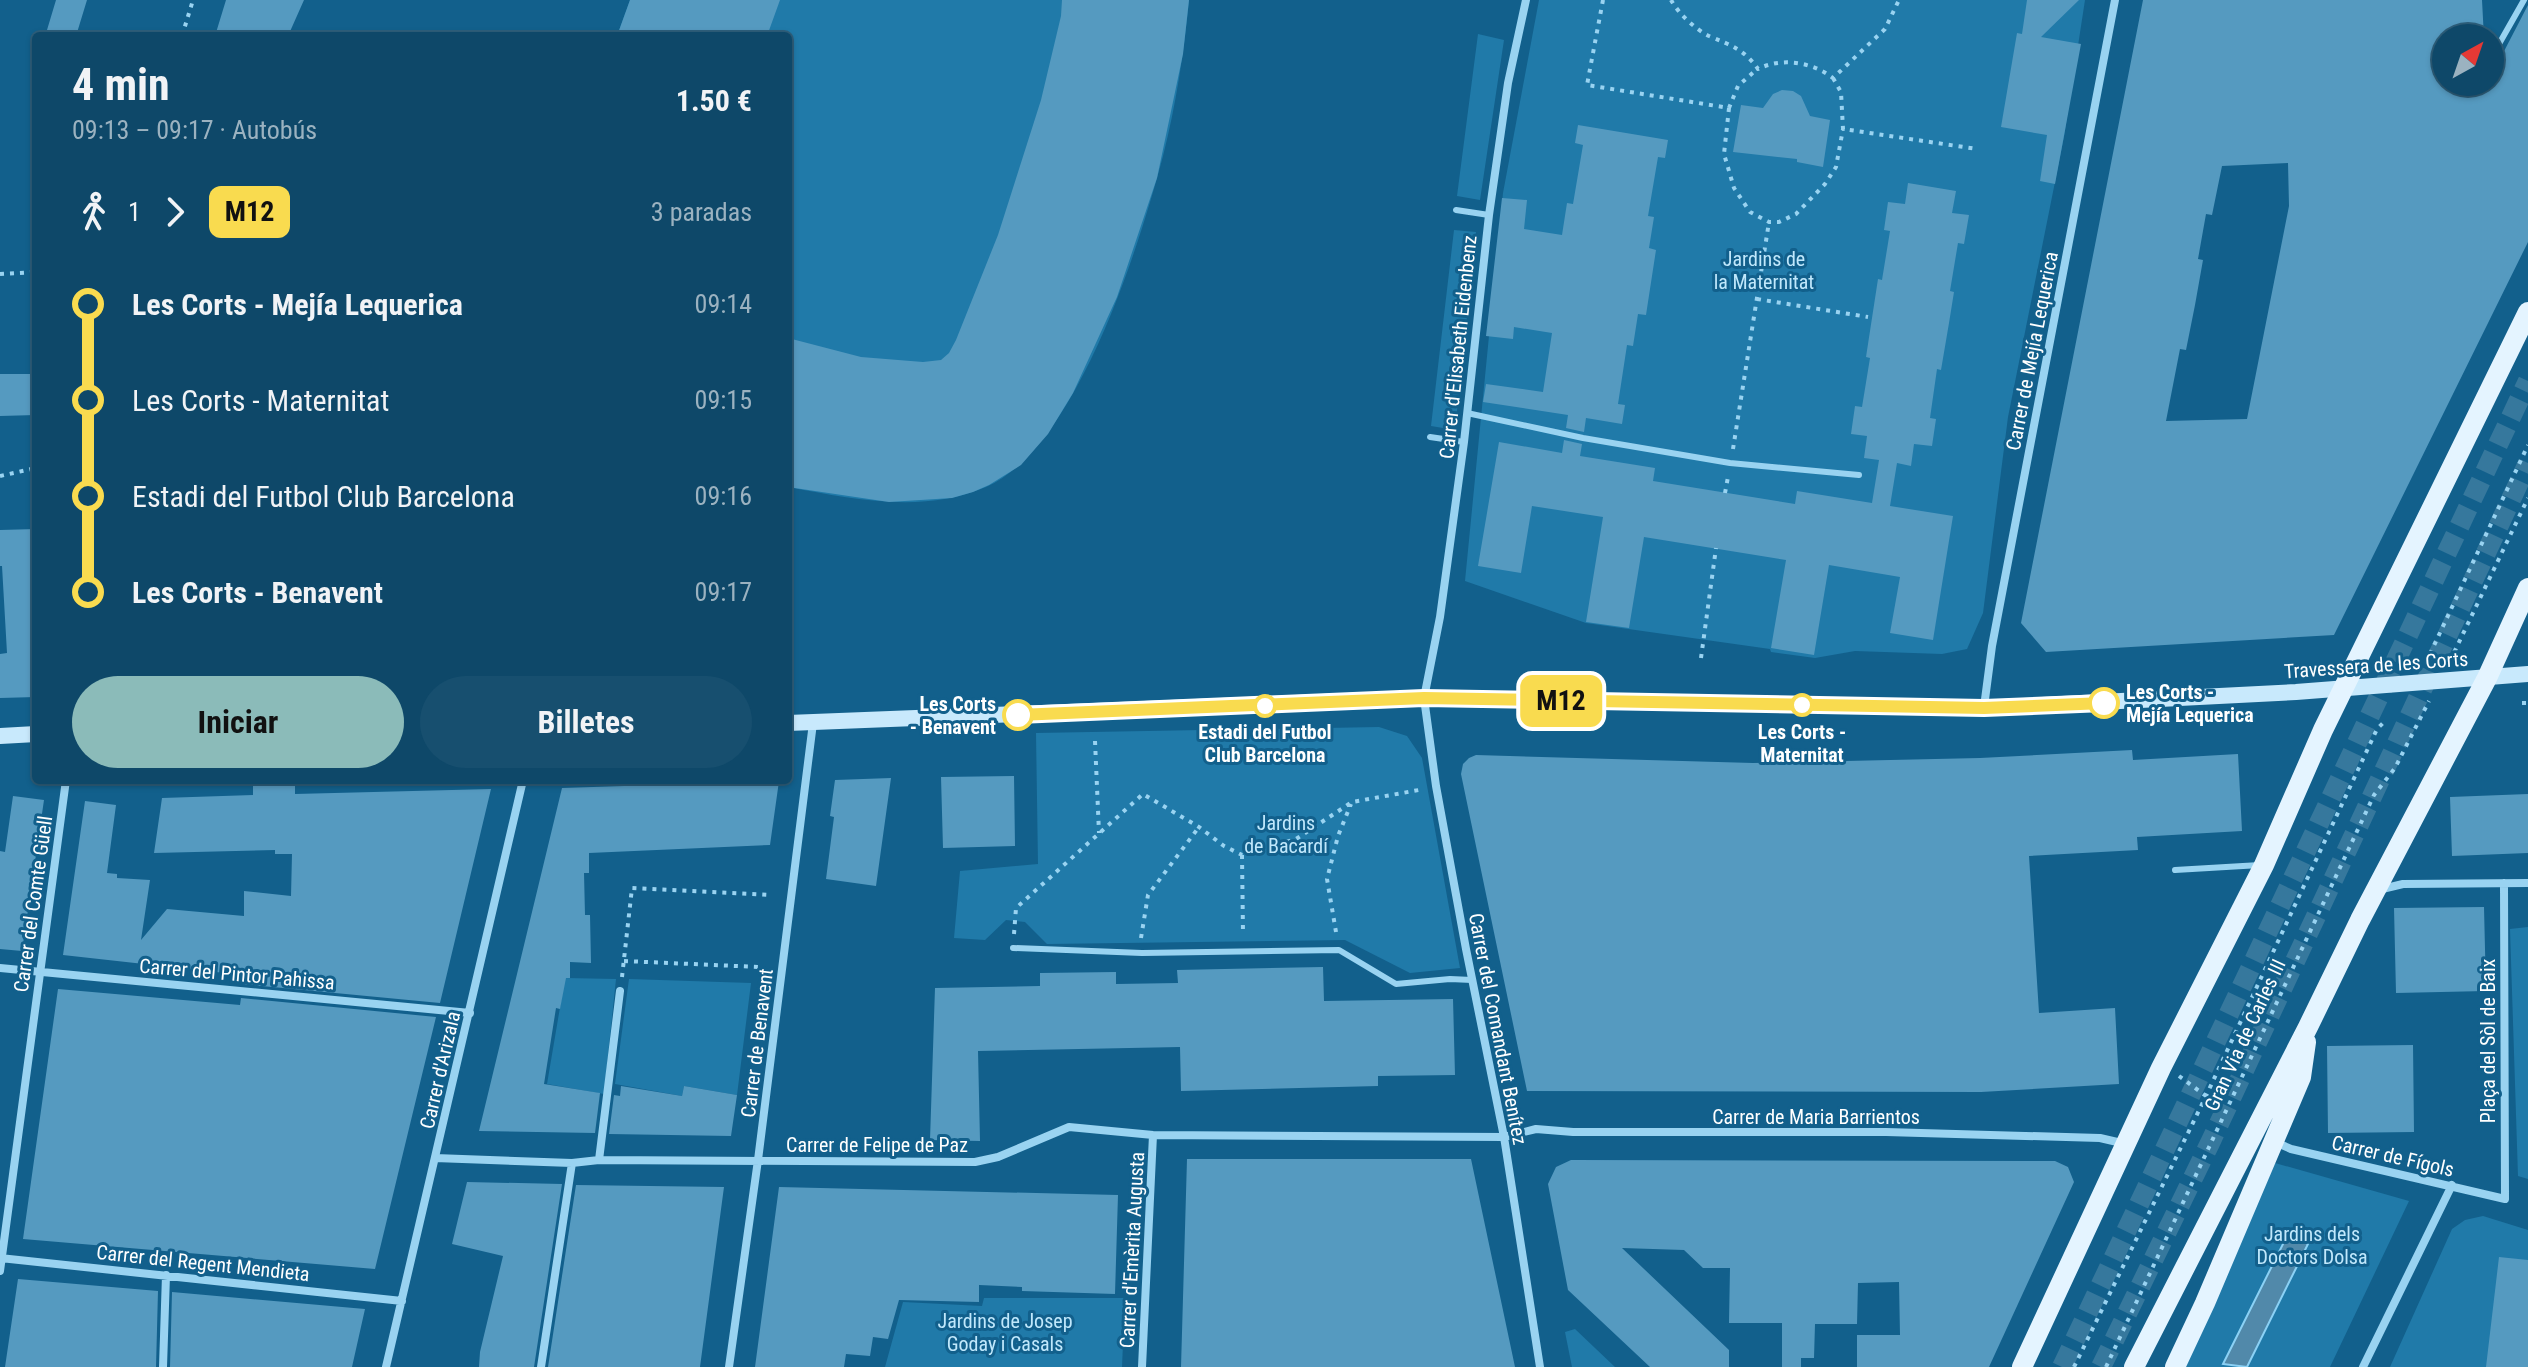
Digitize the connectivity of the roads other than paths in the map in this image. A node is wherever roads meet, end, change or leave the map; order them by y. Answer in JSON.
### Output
{"nodes":[{"id":1,"x":1526,"y":0,"type":"edge"},
{"id":2,"x":2115,"y":0,"type":"edge"},
{"id":3,"x":2524,"y":0,"type":"edge"},
{"id":4,"x":2504,"y":35,"type":"edge"},
{"id":5,"x":1456,"y":210,"type":"dead end"},
{"id":6,"x":1489,"y":215,"type":"junction"},
{"id":7,"x":2528,"y":312,"type":"edge"},
{"id":8,"x":1467,"y":413,"type":"junction"},
{"id":9,"x":1430,"y":437,"type":"dead end"},
{"id":10,"x":1464,"y":442,"type":"junction"},
{"id":11,"x":1859,"y":475,"type":"dead end"},
{"id":12,"x":2528,"y":588,"type":"edge"},
{"id":13,"x":2528,"y":674,"type":"edge"},
{"id":14,"x":2487,"y":678,"type":"junction"},
{"id":15,"x":2344,"y":688,"type":"junction"},
{"id":16,"x":1424,"y":698,"type":"junction"},
{"id":17,"x":1984,"y":708,"type":"junction"},
{"id":18,"x":792,"y":723,"type":"edge"},
{"id":19,"x":813,"y":723,"type":"junction"},
{"id":20,"x":32,"y":734,"type":"edge"},
{"id":21,"x":0,"y":736,"type":"edge"},
{"id":22,"x":65,"y":784,"type":"edge"},
{"id":23,"x":522,"y":784,"type":"edge"},
{"id":24,"x":2264,"y":865,"type":"junction"},
{"id":25,"x":2175,"y":870,"type":"dead end"},
{"id":26,"x":2504,"y":883,"type":"junction"},
{"id":27,"x":2528,"y":883,"type":"edge"},
{"id":28,"x":2375,"y":891,"type":"junction"},
{"id":29,"x":1013,"y":948,"type":"road end"},
{"id":30,"x":0,"y":968,"type":"edge"},
{"id":31,"x":40,"y":972,"type":"junction"},
{"id":32,"x":1472,"y":980,"type":"junction"},
{"id":33,"x":620,"y":991,"type":"dead end"},
{"id":34,"x":470,"y":1013,"type":"junction"},
{"id":35,"x":2308,"y":1027,"type":"junction"},
{"id":36,"x":1153,"y":1135,"type":"junction"},
{"id":37,"x":1504,"y":1137,"type":"junction"},
{"id":38,"x":2275,"y":1142,"type":"junction"},
{"id":39,"x":2128,"y":1144,"type":"junction"},
{"id":40,"x":435,"y":1158,"type":"junction"},
{"id":41,"x":599,"y":1160,"type":"junction"},
{"id":42,"x":758,"y":1160,"type":"junction"},
{"id":43,"x":572,"y":1163,"type":"junction"},
{"id":44,"x":2452,"y":1185,"type":"junction"},
{"id":45,"x":2505,"y":1199,"type":"joint"},
{"id":46,"x":1,"y":1258,"type":"edge"},
{"id":47,"x":0,"y":1271,"type":"edge"},
{"id":48,"x":166,"y":1275,"type":"junction"},
{"id":49,"x":402,"y":1301,"type":"junction"},
{"id":50,"x":163,"y":1367,"type":"edge"},
{"id":51,"x":386,"y":1367,"type":"edge"},
{"id":52,"x":541,"y":1367,"type":"edge"},
{"id":53,"x":729,"y":1367,"type":"edge"},
{"id":54,"x":1142,"y":1367,"type":"edge"},
{"id":55,"x":1540,"y":1367,"type":"edge"},
{"id":56,"x":2022,"y":1367,"type":"edge"},
{"id":57,"x":2134,"y":1367,"type":"edge"},
{"id":58,"x":2175,"y":1367,"type":"edge"},
{"id":59,"x":2363,"y":1367,"type":"edge"}],
"edges":[{"from":1,"to":6,"type":"street","name":"Carrer d'Elisabeth Eidenbenz"},
{"from":2,"to":17,"type":"street","name":"Carrer de Mejía Lequerica"},
{"from":3,"to":4,"type":"lane"},
{"from":5,"to":6,"type":"lane"},
{"from":6,"to":8,"type":"street","name":"Carrer d'Elisabeth Eidenbenz"},
{"from":7,"to":15,"type":"main road"},
{"from":8,"to":10,"type":"street","name":"Carrer d'Elisabeth Eidenbenz"},
{"from":8,"to":11,"type":"lane"},
{"from":9,"to":10,"type":"lane"},
{"from":10,"to":16,"type":"street","name":"Carrer d'Elisabeth Eidenbenz"},
{"from":12,"to":14,"type":"main road"},
{"from":13,"to":14,"type":"main road","name":"Travessera de les Corts"},
{"from":14,"to":15,"type":"main road","name":"Travessera de les Corts"},
{"from":14,"to":28,"type":"main road"},
{"from":15,"to":17,"type":"main road","name":"Travessera de les Corts"},
{"from":15,"to":24,"type":"main road"},
{"from":16,"to":17,"type":"main road","name":"Travessera de les Corts"},
{"from":16,"to":19,"type":"main road","name":"Travessera de les Corts"},
{"from":16,"to":32,"type":"street","name":"Carrer del Comandant Benítez"},
{"from":18,"to":19,"type":"main road","name":"Travessera de les Corts"},
{"from":19,"to":42,"type":"street","name":"Carrer de Benavent"},
{"from":20,"to":21,"type":"main road"},
{"from":22,"to":31,"type":"street","name":"Carrer del Comte Güell"},
{"from":23,"to":34,"type":"street","name":"Carrer d'Arizala"},
{"from":24,"to":25,"type":"lane"},
{"from":24,"to":39,"type":"main road"},
{"from":26,"to":27,"type":"street"},
{"from":26,"to":28,"type":"street"},
{"from":26,"to":45,"type":"street","name":"Plaça del Sòl de Baix"},
{"from":28,"to":35,"type":"main road"},
{"from":29,"to":32,"type":"lane"},
{"from":30,"to":31,"type":"street","name":"Carrer del Pintor Pahissa"},
{"from":31,"to":34,"type":"street","name":"Carrer del Pintor Pahissa"},
{"from":31,"to":46,"type":"street","name":"Carrer del Comte Güell"},
{"from":32,"to":37,"type":"street","name":"Carrer del Comandant Benítez"},
{"from":33,"to":41,"type":"street"},
{"from":34,"to":40,"type":"street","name":"Carrer d'Arizala"},
{"from":35,"to":38,"type":"main road"},
{"from":35,"to":57,"type":"main road"},
{"from":36,"to":37,"type":"street","name":"Carrer de Felipe de Paz"},
{"from":36,"to":42,"type":"street","name":"Carrer de Felipe de Paz"},
{"from":36,"to":54,"type":"street","name":"Carrer d'Emèrita Augusta"},
{"from":37,"to":39,"type":"street","name":"Carrer de Maria Barrientos"},
{"from":37,"to":55,"type":"street","name":"Carrer del Comandant Benítez"},
{"from":38,"to":44,"type":"street","name":"Carrer de Fígols"},
{"from":38,"to":58,"type":"main road"},
{"from":39,"to":56,"type":"main road"},
{"from":40,"to":43,"type":"street","name":"Carrer de Felipe de Paz"},
{"from":40,"to":49,"type":"street","name":"Carrer d'Arizala"},
{"from":41,"to":42,"type":"street","name":"Carrer de Felipe de Paz"},
{"from":41,"to":43,"type":"street","name":"Carrer de Felipe de Paz"},
{"from":42,"to":53,"type":"street","name":"Carrer de Benavent"},
{"from":43,"to":52,"type":"street"},
{"from":44,"to":45,"type":"street","name":"Carrer de Fígols"},
{"from":44,"to":59,"type":"street"},
{"from":46,"to":47,"type":"street","name":"Carrer del Comte Güell"},
{"from":46,"to":48,"type":"street","name":"Carrer del Regent Mendieta"},
{"from":48,"to":49,"type":"street","name":"Carrer del Regent Mendieta"},
{"from":48,"to":50,"type":"street"},
{"from":49,"to":51,"type":"street","name":"Carrer d'Arizala"}]}
